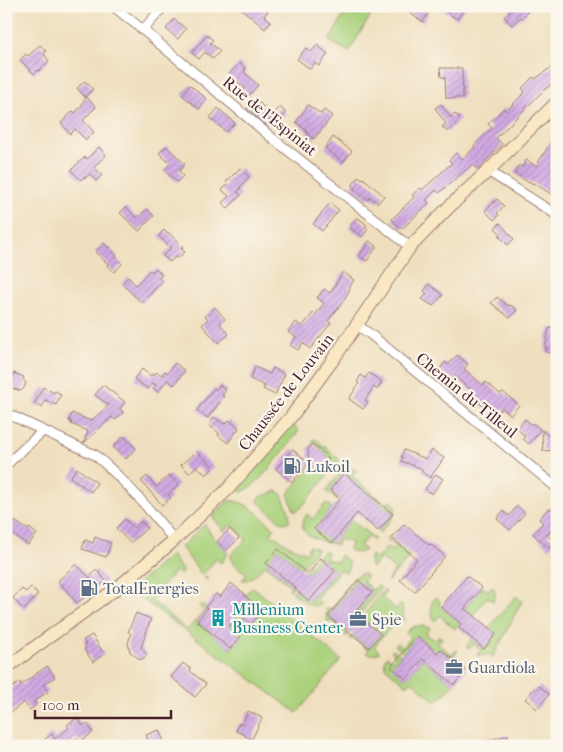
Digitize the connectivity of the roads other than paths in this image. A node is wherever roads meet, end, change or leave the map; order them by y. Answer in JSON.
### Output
{"nodes":[{"id":1,"x":113,"y":6,"type":"edge"},
{"id":2,"x":164,"y":6,"type":"edge"},
{"id":3,"x":143,"y":30,"type":"junction"},
{"id":4,"x":557,"y":102,"type":"edge"},
{"id":5,"x":488,"y":171,"type":"junction"},
{"id":6,"x":557,"y":215,"type":"edge"},
{"id":7,"x":410,"y":246,"type":"junction"},
{"id":8,"x":357,"y":325,"type":"junction"},
{"id":9,"x":6,"y":413,"type":"edge"},
{"id":10,"x":43,"y":431,"type":"junction"},
{"id":11,"x":6,"y":465,"type":"edge"},
{"id":12,"x":557,"y":488,"type":"edge"},
{"id":13,"x":174,"y":540,"type":"junction"},
{"id":14,"x":6,"y":668,"type":"edge"}],
"edges":[{"from":1,"to":3,"type":"street","name":"Rue de l'Espiniat"},
{"from":2,"to":3,"type":"street"},
{"from":3,"to":7,"type":"street","name":"Rue de l'Espiniat"},
{"from":4,"to":5,"type":"main road","name":"Chaussée de Louvain"},
{"from":5,"to":6,"type":"street"},
{"from":5,"to":7,"type":"main road","name":"Chaussée de Louvain"},
{"from":7,"to":8,"type":"main road","name":"Chaussée de Louvain"},
{"from":8,"to":12,"type":"street","name":"Chemin du Tilleul"},
{"from":8,"to":13,"type":"main road","name":"Chaussée de Louvain"},
{"from":9,"to":10,"type":"street"},
{"from":10,"to":11,"type":"street"},
{"from":10,"to":13,"type":"street"},
{"from":13,"to":14,"type":"main road","name":"Chaussée de Louvain"}]}
